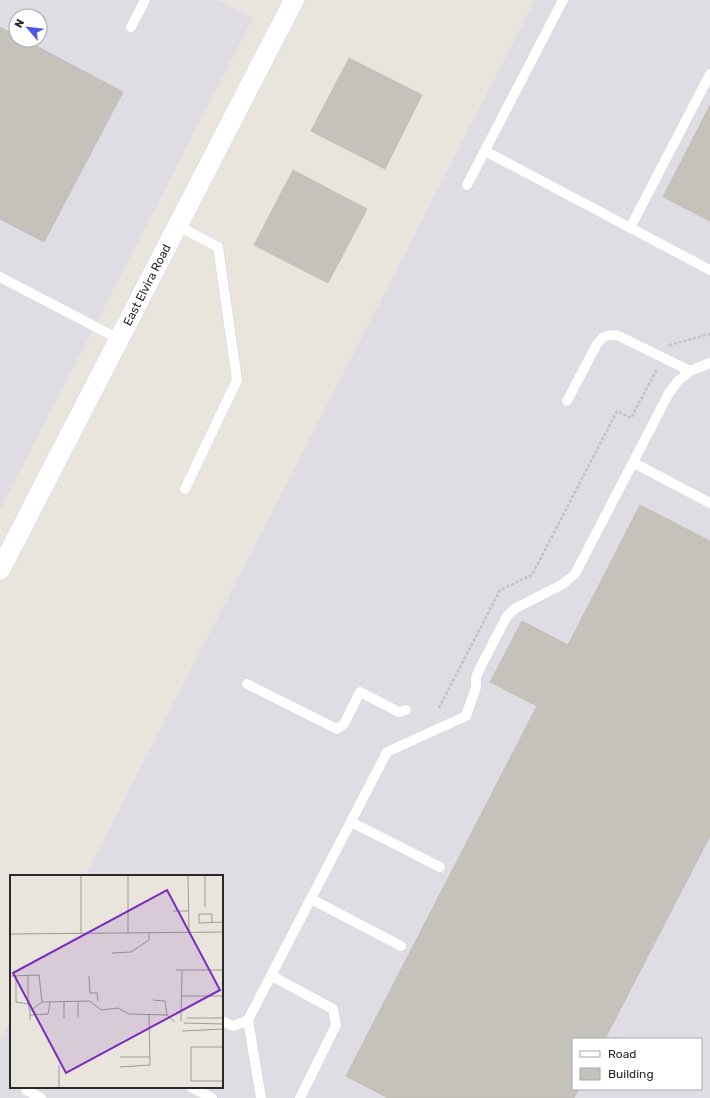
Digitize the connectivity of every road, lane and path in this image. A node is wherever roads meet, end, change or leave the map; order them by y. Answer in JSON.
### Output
{"nodes":[{"id":1,"x":145,"y":0,"type":"edge"},
{"id":2,"x":563,"y":0,"type":"edge"},
{"id":3,"x":291,"y":1,"type":"edge"},
{"id":4,"x":131,"y":27,"type":"dead end"},
{"id":5,"x":710,"y":74,"type":"edge"},
{"id":6,"x":485,"y":151,"type":"junction"},
{"id":7,"x":467,"y":185,"type":"dead end"},
{"id":8,"x":178,"y":226,"type":"junction"},
{"id":9,"x":630,"y":228,"type":"junction"},
{"id":10,"x":710,"y":270,"type":"edge"},
{"id":11,"x":0,"y":277,"type":"edge"},
{"id":12,"x":710,"y":334,"type":"edge"},
{"id":13,"x":119,"y":339,"type":"junction"},
{"id":14,"x":663,"y":357,"type":"junction"},
{"id":15,"x":710,"y":363,"type":"edge"},
{"id":16,"x":690,"y":371,"type":"junction"},
{"id":17,"x":567,"y":401,"type":"dead end"},
{"id":18,"x":634,"y":463,"type":"junction"},
{"id":19,"x":185,"y":490,"type":"dead end"},
{"id":20,"x":710,"y":503,"type":"edge"},
{"id":21,"x":0,"y":570,"type":"edge"},
{"id":22,"x":247,"y":684,"type":"dead end"},
{"id":23,"x":439,"y":708,"type":"dead end"},
{"id":24,"x":406,"y":710,"type":"dead end"},
{"id":25,"x":351,"y":822,"type":"junction"},
{"id":26,"x":440,"y":867,"type":"dead end"},
{"id":27,"x":311,"y":899,"type":"junction"},
{"id":28,"x":400,"y":946,"type":"dead end"},
{"id":29,"x":272,"y":976,"type":"junction"},
{"id":30,"x":248,"y":1020,"type":"junction"},
{"id":31,"x":223,"y":1021,"type":"edge"},
{"id":32,"x":193,"y":1088,"type":"edge"},
{"id":33,"x":25,"y":1092,"type":"edge"},
{"id":34,"x":41,"y":1098,"type":"edge"},
{"id":35,"x":212,"y":1098,"type":"edge"},
{"id":36,"x":261,"y":1098,"type":"edge"},
{"id":37,"x":300,"y":1098,"type":"edge"}],
"edges":[{"from":1,"to":4,"type":"lane"},
{"from":2,"to":6,"type":"lane"},
{"from":3,"to":8,"type":"street","name":"East Elvira Road"},
{"from":5,"to":9,"type":"lane"},
{"from":6,"to":7,"type":"lane"},
{"from":6,"to":9,"type":"lane"},
{"from":8,"to":13,"type":"street","name":"East Elvira Road"},
{"from":8,"to":19,"type":"lane"},
{"from":9,"to":10,"type":"lane"},
{"from":11,"to":13,"type":"lane"},
{"from":12,"to":14,"type":"path"},
{"from":13,"to":21,"type":"street","name":"East Elvira Road"},
{"from":14,"to":16,"type":"lane"},
{"from":14,"to":17,"type":"lane"},
{"from":14,"to":23,"type":"path"},
{"from":15,"to":16,"type":"lane"},
{"from":16,"to":18,"type":"lane"},
{"from":18,"to":20,"type":"lane"},
{"from":18,"to":25,"type":"lane"},
{"from":22,"to":24,"type":"lane"},
{"from":25,"to":26,"type":"lane"},
{"from":25,"to":27,"type":"lane"},
{"from":27,"to":28,"type":"lane"},
{"from":27,"to":29,"type":"lane"},
{"from":29,"to":30,"type":"lane"},
{"from":29,"to":37,"type":"lane"},
{"from":30,"to":31,"type":"lane"},
{"from":30,"to":36,"type":"lane"},
{"from":32,"to":35,"type":"lane"},
{"from":33,"to":34,"type":"lane"}]}
